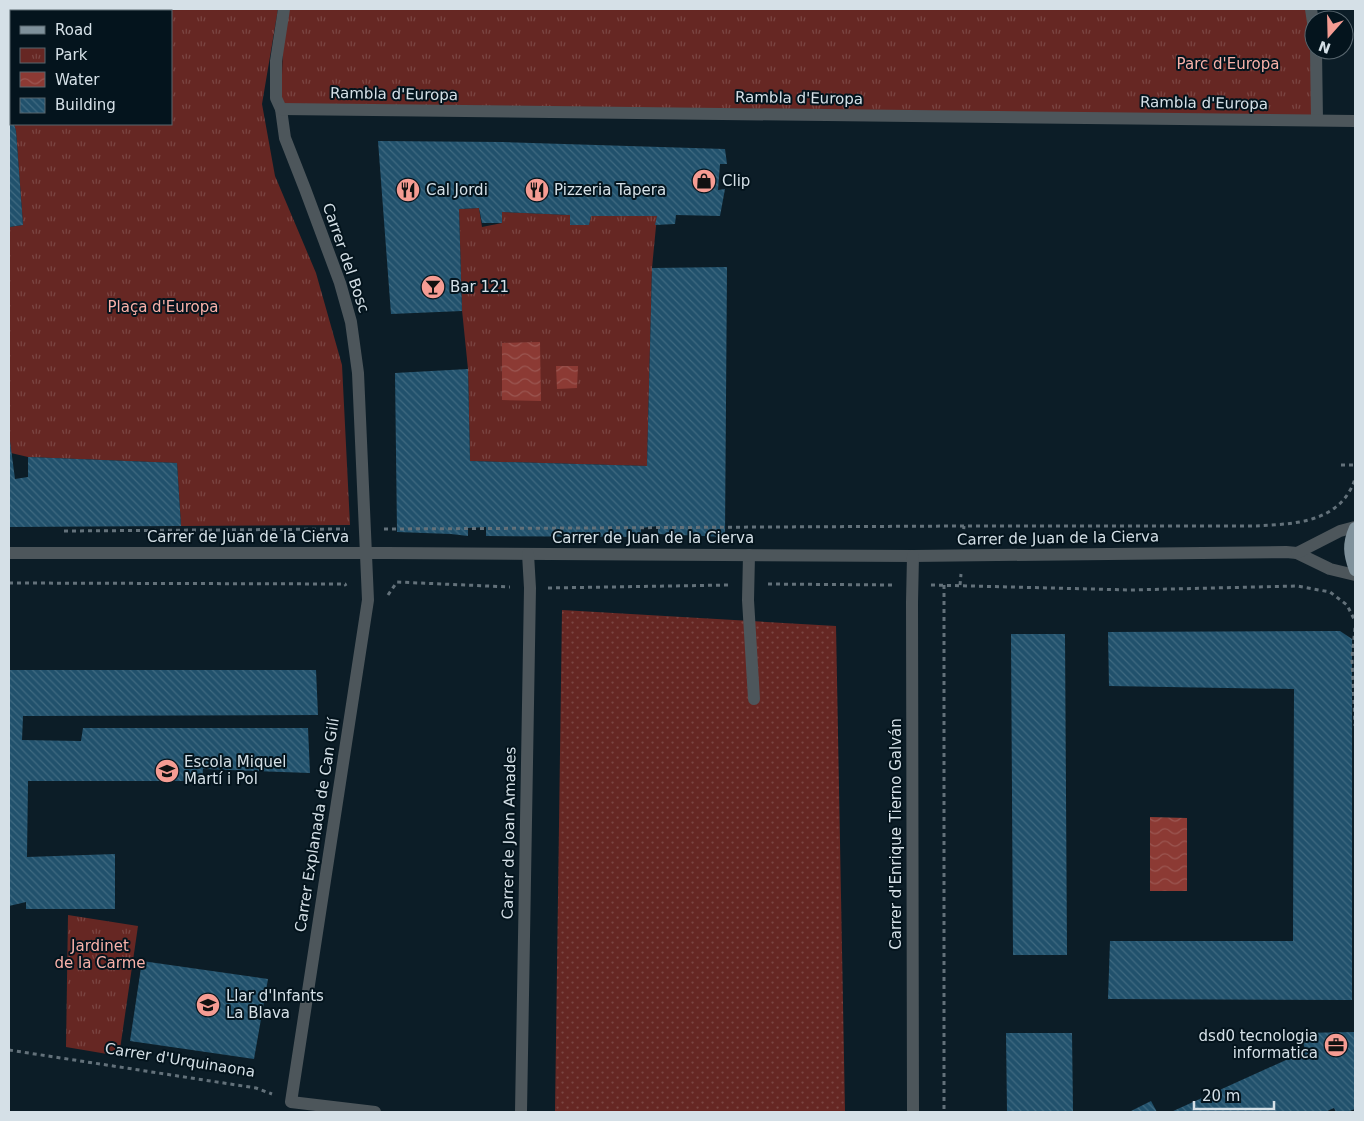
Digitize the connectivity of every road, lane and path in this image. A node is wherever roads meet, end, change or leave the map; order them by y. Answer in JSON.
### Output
{"nodes":[{"id":1,"x":284,"y":9,"type":"edge"},
{"id":2,"x":1316,"y":60,"type":"edge"},
{"id":3,"x":281,"y":109,"type":"junction"},
{"id":4,"x":1317,"y":120,"type":"junction"},
{"id":5,"x":1355,"y":121,"type":"edge"},
{"id":6,"x":1341,"y":465,"type":"dead end"},
{"id":7,"x":1355,"y":465,"type":"edge"},
{"id":8,"x":1355,"y":478,"type":"edge"},
{"id":9,"x":1355,"y":527,"type":"edge"},
{"id":10,"x":364,"y":529,"type":"junction"},
{"id":11,"x":59,"y":531,"type":"dead end"},
{"id":12,"x":366,"y":553,"type":"junction"},
{"id":13,"x":1297,"y":553,"type":"junction"},
{"id":14,"x":9,"y":554,"type":"edge"},
{"id":15,"x":528,"y":554,"type":"junction"},
{"id":16,"x":749,"y":555,"type":"junction"},
{"id":17,"x":913,"y":556,"type":"junction"},
{"id":18,"x":1355,"y":570,"type":"edge"},
{"id":19,"x":1355,"y":575,"type":"edge"},
{"id":20,"x":9,"y":583,"type":"edge"},
{"id":21,"x":749,"y":584,"type":"junction"},
{"id":22,"x":912,"y":585,"type":"junction"},
{"id":23,"x":944,"y":585,"type":"junction"},
{"id":24,"x":530,"y":588,"type":"junction"},
{"id":25,"x":368,"y":600,"type":"junction"},
{"id":26,"x":1355,"y":620,"type":"edge"},
{"id":27,"x":1355,"y":628,"type":"edge"},
{"id":28,"x":1355,"y":642,"type":"edge"},
{"id":29,"x":754,"y":699,"type":"dead end"},
{"id":30,"x":1355,"y":726,"type":"edge"},
{"id":31,"x":9,"y":1050,"type":"edge"},
{"id":32,"x":291,"y":1102,"type":"junction"},
{"id":33,"x":374,"y":1112,"type":"edge"},
{"id":34,"x":521,"y":1112,"type":"edge"},
{"id":35,"x":913,"y":1112,"type":"edge"},
{"id":36,"x":944,"y":1112,"type":"edge"}],
"edges":[{"from":1,"to":3,"type":"street","name":"Carrer del Bosc"},
{"from":2,"to":4,"type":"street"},
{"from":3,"to":4,"type":"street","name":"Rambla d'Europa"},
{"from":3,"to":10,"type":"street","name":"Carrer del Bosc"},
{"from":4,"to":5,"type":"street","name":"Rambla d'Europa"},
{"from":6,"to":7,"type":"path"},
{"from":8,"to":10,"type":"path"},
{"from":9,"to":13,"type":"street","name":"Carrer de Juan de la Cierva"},
{"from":9,"to":18,"type":"main road"},
{"from":10,"to":11,"type":"path"},
{"from":10,"to":12,"type":"street","name":"Carrer del Bosc"},
{"from":12,"to":14,"type":"street","name":"Carrer de Juan de la Cierva"},
{"from":12,"to":15,"type":"street","name":"Carrer de Juan de la Cierva"},
{"from":12,"to":25,"type":"street","name":"Carrer Explanada de Can Gilí"},
{"from":13,"to":17,"type":"street","name":"Carrer de Juan de la Cierva"},
{"from":13,"to":19,"type":"street","name":"Carrer de Juan de la Cierva"},
{"from":15,"to":16,"type":"street","name":"Carrer de Juan de la Cierva"},
{"from":15,"to":24,"type":"street","name":"Carrer de Joan Amades"},
{"from":16,"to":17,"type":"street","name":"Carrer de Juan de la Cierva"},
{"from":16,"to":21,"type":"street"},
{"from":17,"to":22,"type":"street","name":"Carrer d'Enrique Tierno Galván"},
{"from":20,"to":25,"type":"path"},
{"from":21,"to":22,"type":"path"},
{"from":21,"to":24,"type":"path"},
{"from":21,"to":29,"type":"street"},
{"from":22,"to":23,"type":"path"},
{"from":22,"to":35,"type":"street","name":"Carrer d'Enrique Tierno Galván"},
{"from":23,"to":26,"type":"path"},
{"from":23,"to":36,"type":"path"},
{"from":24,"to":25,"type":"path"},
{"from":24,"to":34,"type":"street","name":"Carrer de Joan Amades"},
{"from":25,"to":32,"type":"street","name":"Carrer Explanada de Can Gilí"},
{"from":27,"to":28,"type":"path"},
{"from":28,"to":30,"type":"path"},
{"from":31,"to":32,"type":"path","name":"Carrer d'Urquinaona"},
{"from":32,"to":33,"type":"street"}]}
